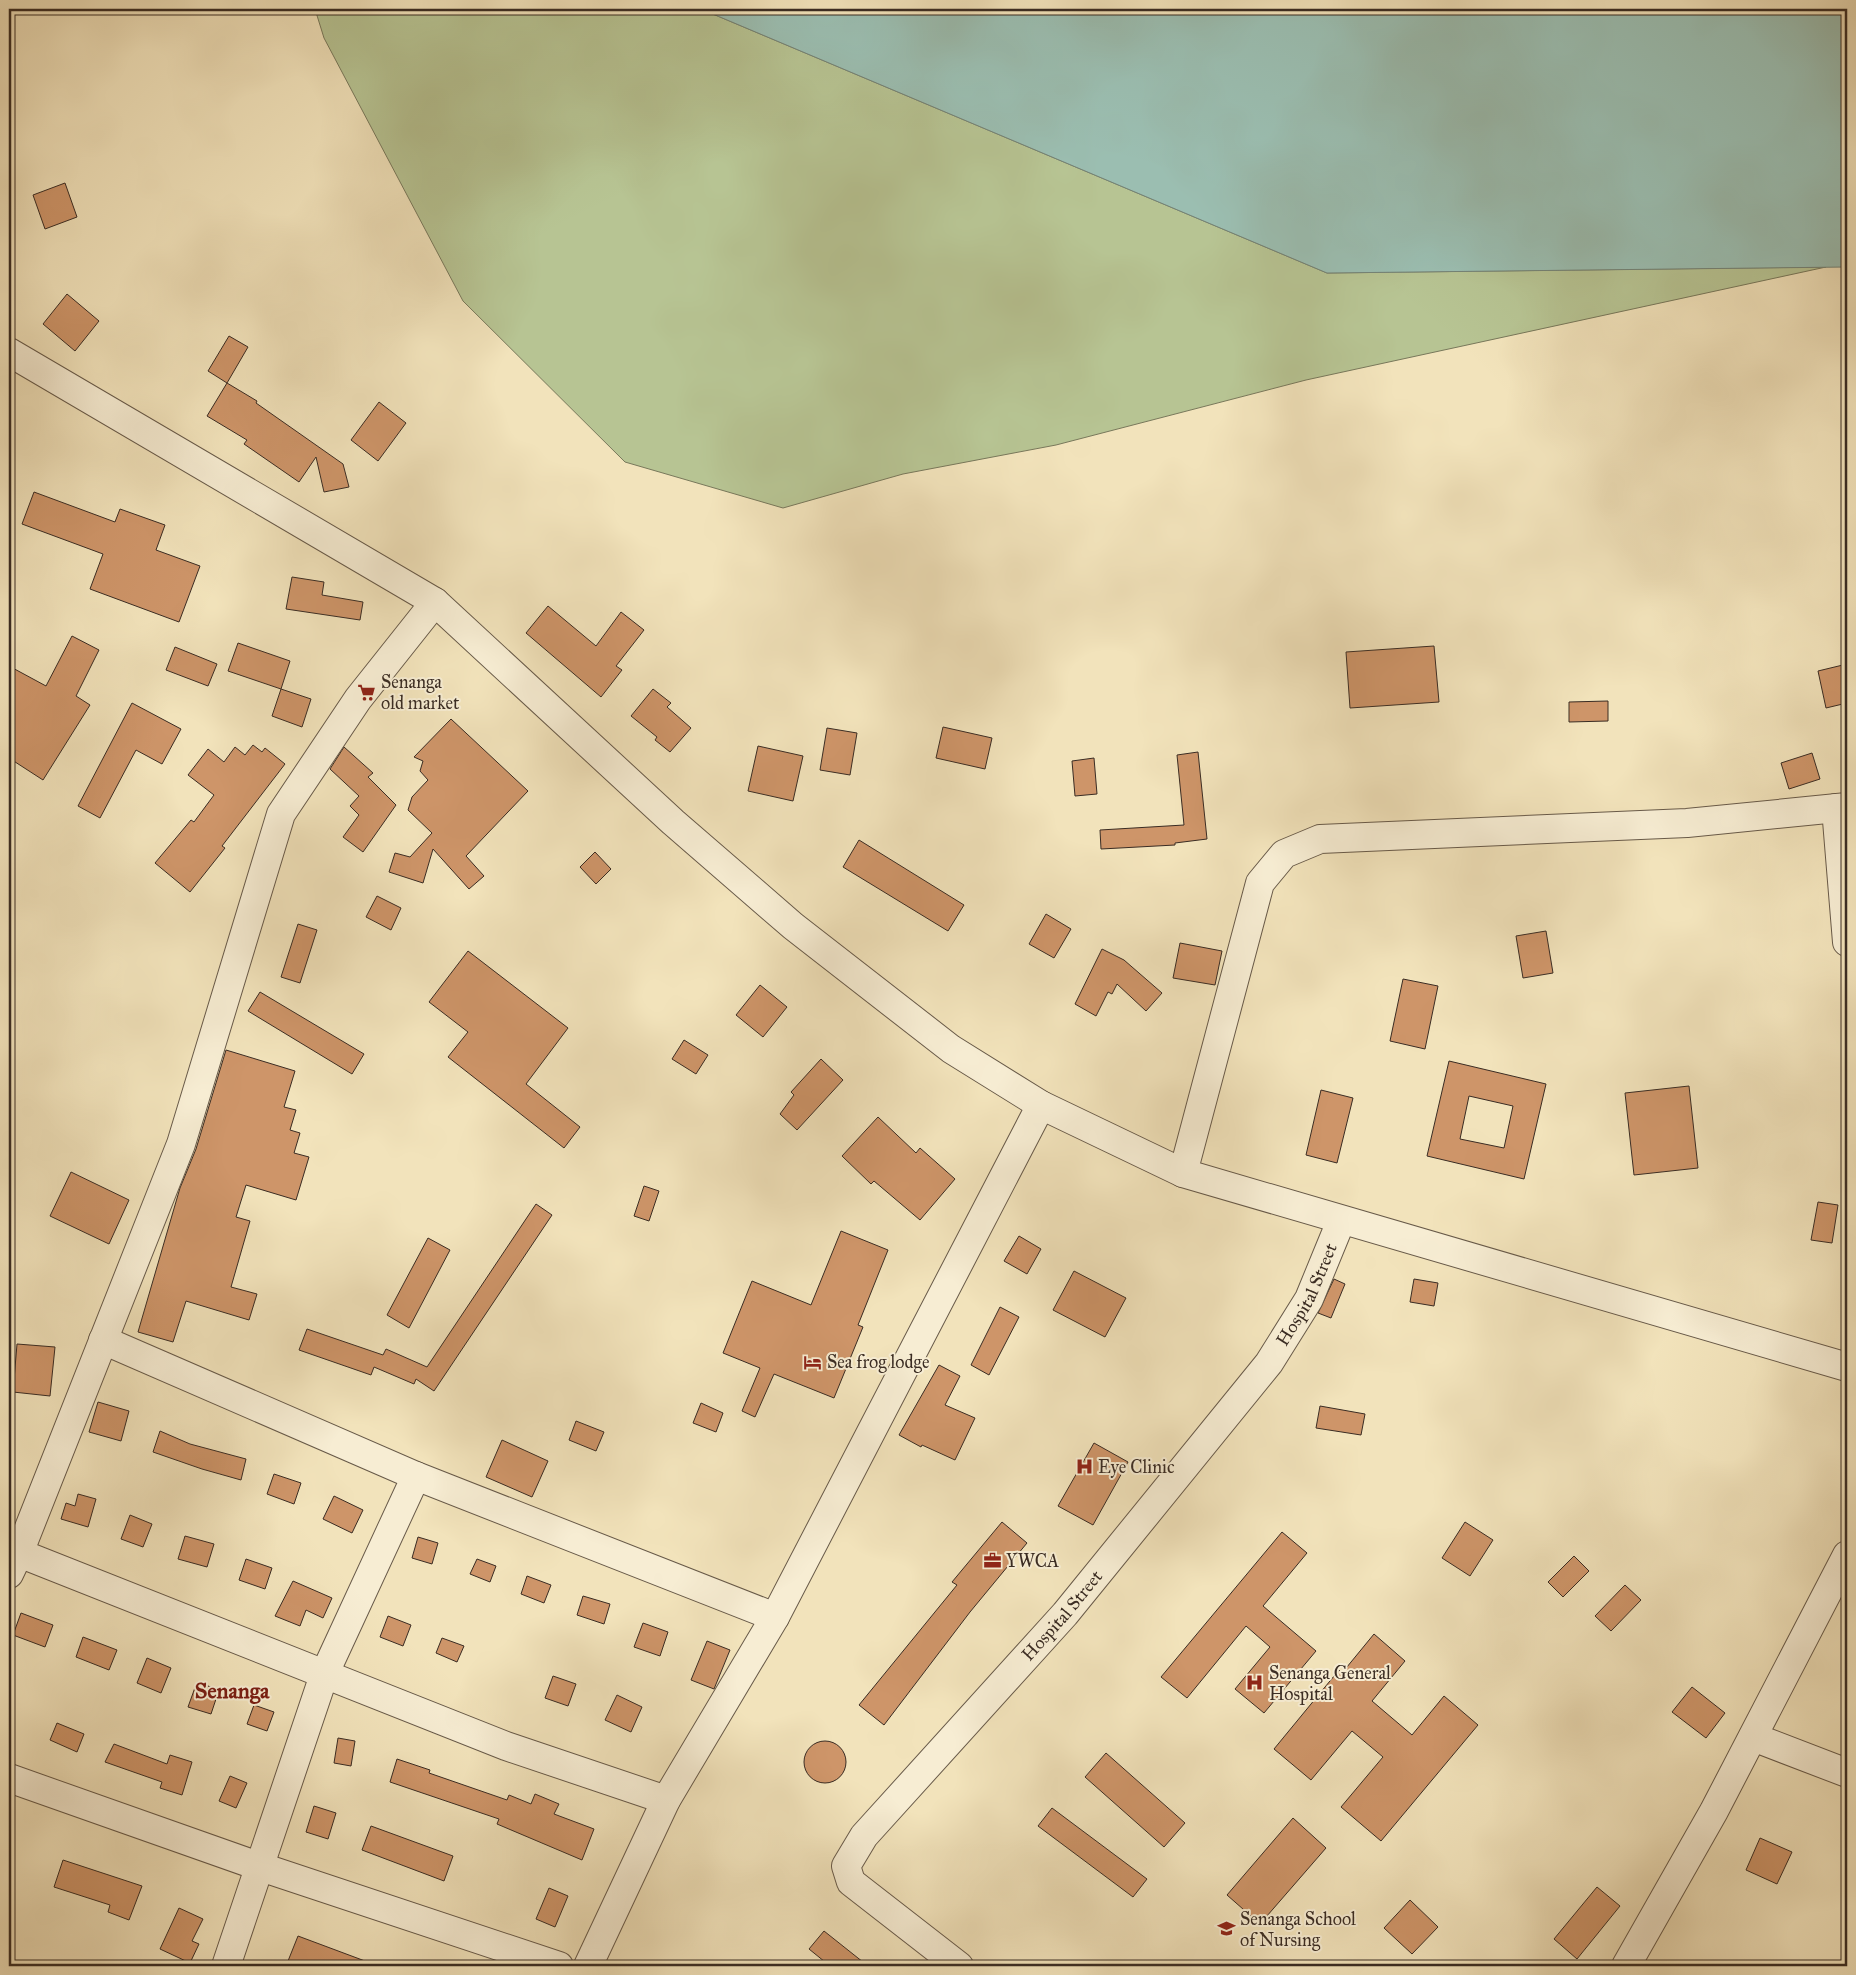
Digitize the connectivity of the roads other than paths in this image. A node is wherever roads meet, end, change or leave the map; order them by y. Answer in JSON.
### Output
{"nodes":[{"id":1,"x":9,"y":352,"type":"edge"},
{"id":2,"x":435,"y":602,"type":"junction"},
{"id":3,"x":1841,"y":807,"type":"edge"},
{"id":4,"x":1847,"y":942,"type":"edge"},
{"id":5,"x":1041,"y":1106,"type":"junction"},
{"id":6,"x":1183,"y":1173,"type":"junction"},
{"id":7,"x":1341,"y":1221,"type":"junction"},
{"id":8,"x":103,"y":1340,"type":"junction"},
{"id":9,"x":1847,"y":1367,"type":"edge"},
{"id":10,"x":416,"y":1476,"type":"junction"},
{"id":11,"x":1847,"y":1555,"type":"edge"},
{"id":12,"x":14,"y":1564,"type":"edge"},
{"id":13,"x":775,"y":1617,"type":"junction"},
{"id":14,"x":324,"y":1675,"type":"junction"},
{"id":15,"x":1752,"y":1738,"type":"junction"},
{"id":16,"x":1847,"y":1773,"type":"edge"},
{"id":17,"x":9,"y":1778,"type":"edge"},
{"id":18,"x":666,"y":1800,"type":"junction"},
{"id":19,"x":260,"y":1867,"type":"junction"},
{"id":20,"x":226,"y":1966,"type":"edge"},
{"id":21,"x":559,"y":1966,"type":"edge"},
{"id":22,"x":588,"y":1966,"type":"edge"},
{"id":23,"x":959,"y":1966,"type":"edge"},
{"id":24,"x":1626,"y":1966,"type":"edge"}],
"edges":[{"from":1,"to":2,"type":"street"},
{"from":2,"to":5,"type":"street"},
{"from":2,"to":8,"type":"street"},
{"from":3,"to":4,"type":"street"},
{"from":3,"to":6,"type":"street"},
{"from":5,"to":6,"type":"street"},
{"from":5,"to":13,"type":"street"},
{"from":6,"to":7,"type":"street"},
{"from":7,"to":9,"type":"street"},
{"from":7,"to":23,"type":"street","name":"Hospital Street"},
{"from":8,"to":10,"type":"street"},
{"from":8,"to":12,"type":"street"},
{"from":10,"to":13,"type":"street"},
{"from":10,"to":14,"type":"street"},
{"from":11,"to":15,"type":"street"},
{"from":12,"to":14,"type":"street"},
{"from":13,"to":18,"type":"street"},
{"from":14,"to":18,"type":"street"},
{"from":14,"to":19,"type":"street"},
{"from":15,"to":16,"type":"street"},
{"from":15,"to":24,"type":"street"},
{"from":17,"to":19,"type":"street"},
{"from":18,"to":22,"type":"street"},
{"from":19,"to":20,"type":"street"},
{"from":19,"to":21,"type":"street"}]}
